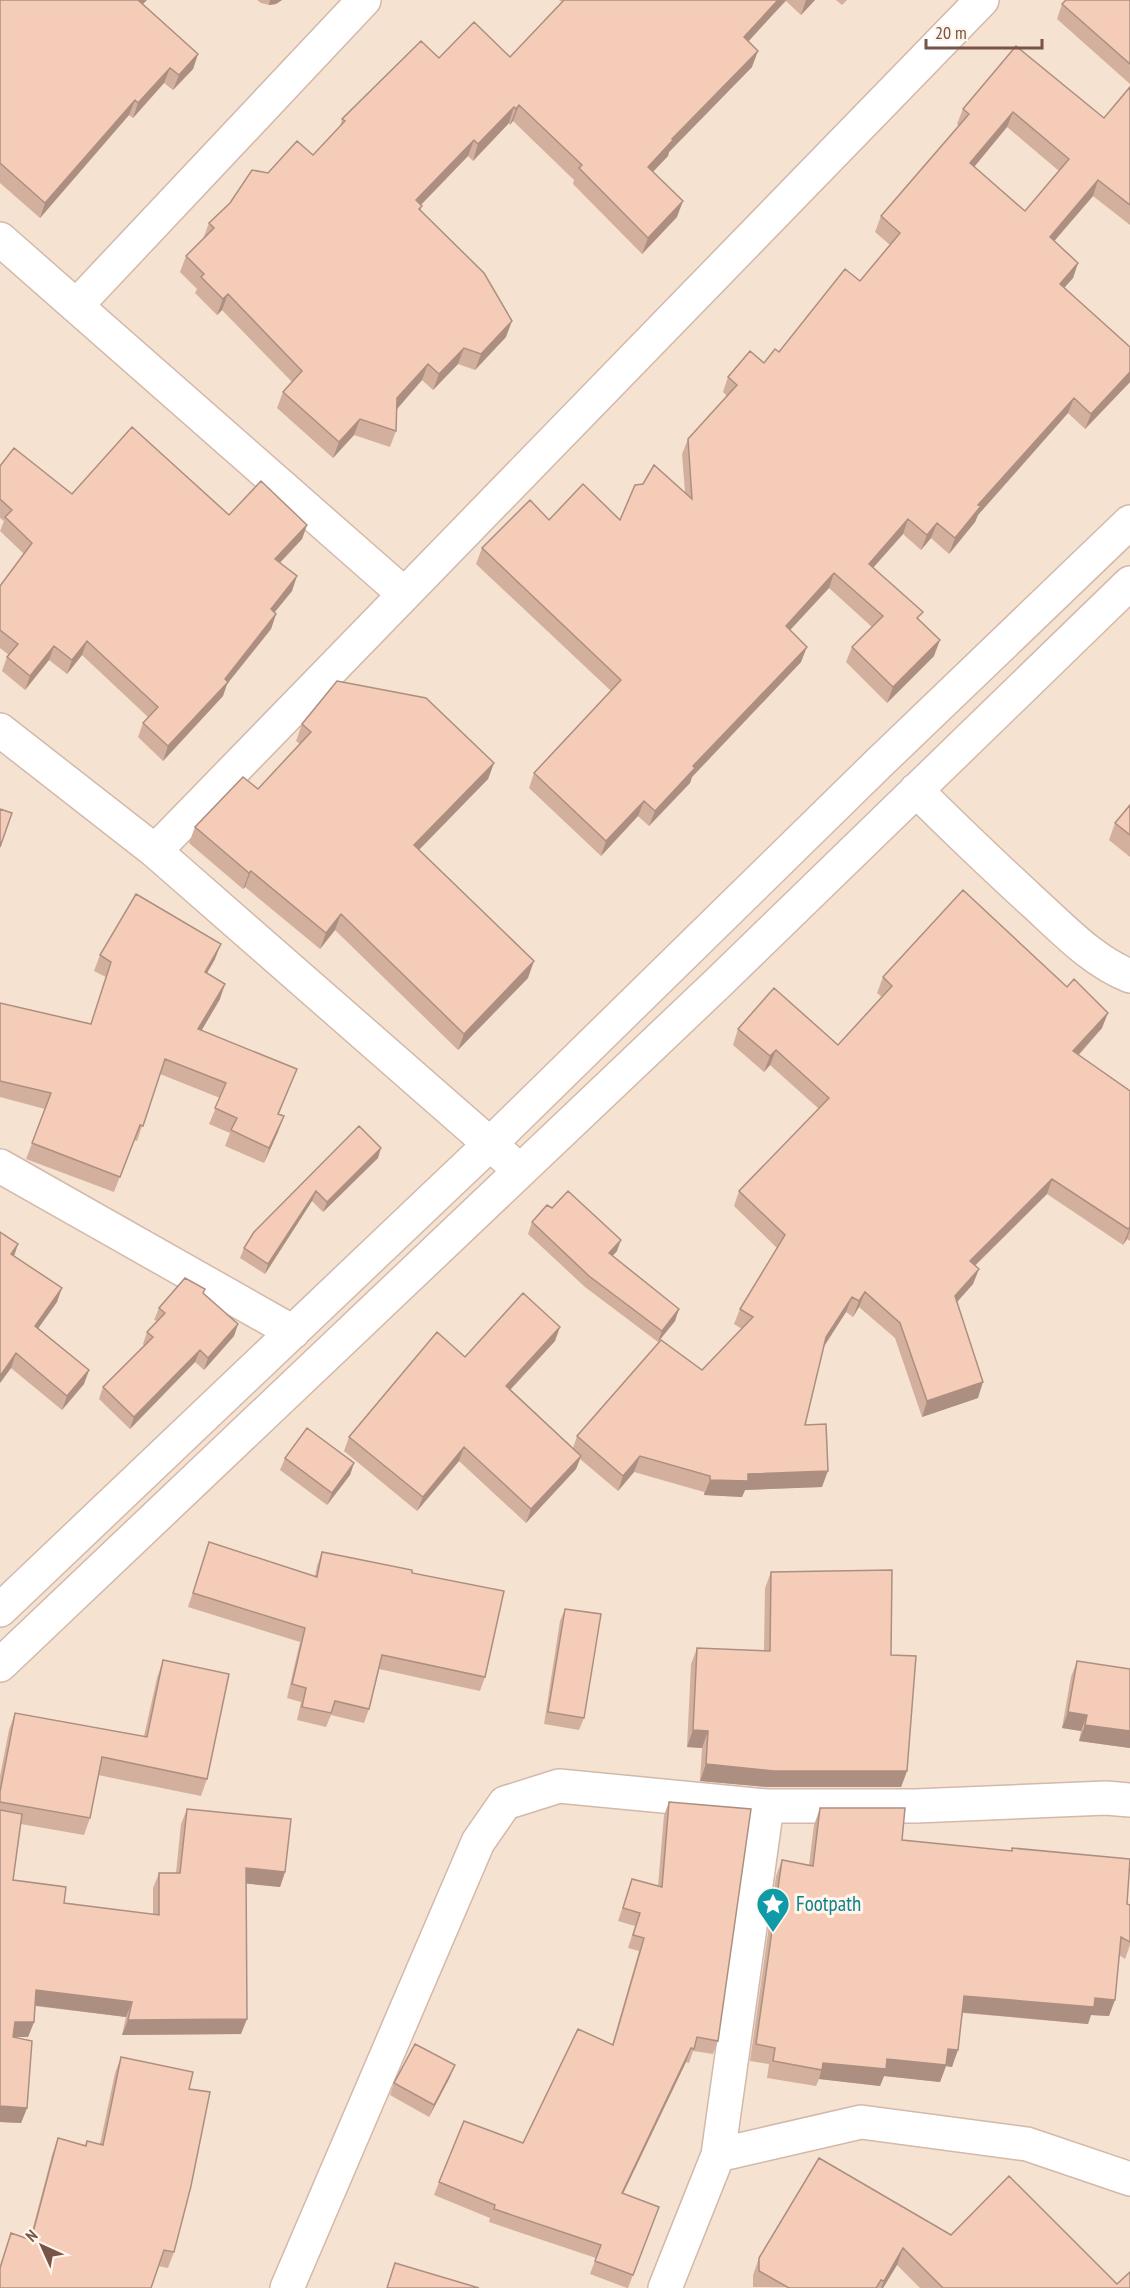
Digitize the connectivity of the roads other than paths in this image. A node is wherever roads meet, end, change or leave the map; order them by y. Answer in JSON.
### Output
{"nodes":[{"id":1,"x":364,"y":0,"type":"edge"},
{"id":2,"x":982,"y":0,"type":"edge"},
{"id":3,"x":0,"y":239,"type":"edge"},
{"id":4,"x":76,"y":306,"type":"junction"},
{"id":5,"x":1130,"y":522,"type":"edge"},
{"id":6,"x":1130,"y":583,"type":"edge"},
{"id":7,"x":404,"y":594,"type":"junction"},
{"id":8,"x":0,"y":730,"type":"edge"},
{"id":9,"x":916,"y":790,"type":"junction"},
{"id":10,"x":155,"y":851,"type":"junction"},
{"id":11,"x":1130,"y":976,"type":"edge"},
{"id":12,"x":491,"y":1143,"type":"junction"},
{"id":13,"x":0,"y":1166,"type":"edge"},
{"id":14,"x":520,"y":1172,"type":"junction"},
{"id":15,"x":293,"y":1332,"type":"junction"},
{"id":16,"x":0,"y":1610,"type":"edge"},
{"id":17,"x":0,"y":1665,"type":"edge"},
{"id":18,"x":1130,"y":1800,"type":"edge"},
{"id":19,"x":767,"y":1806,"type":"junction"},
{"id":20,"x":718,"y":2155,"type":"junction"},
{"id":21,"x":1130,"y":2179,"type":"edge"},
{"id":22,"x":287,"y":2288,"type":"edge"},
{"id":23,"x":665,"y":2288,"type":"edge"}],
"edges":[{"from":1,"to":4,"type":"street"},
{"from":2,"to":7,"type":"street"},
{"from":3,"to":4,"type":"street"},
{"from":4,"to":7,"type":"street"},
{"from":5,"to":12,"type":"street"},
{"from":6,"to":9,"type":"street"},
{"from":7,"to":10,"type":"street"},
{"from":8,"to":10,"type":"street"},
{"from":9,"to":11,"type":"street"},
{"from":9,"to":14,"type":"street"},
{"from":10,"to":12,"type":"street"},
{"from":12,"to":14,"type":"street"},
{"from":12,"to":15,"type":"street"},
{"from":13,"to":15,"type":"street"},
{"from":14,"to":17,"type":"street"},
{"from":15,"to":16,"type":"street"},
{"from":18,"to":19,"type":"street"},
{"from":19,"to":20,"type":"street"},
{"from":19,"to":22,"type":"street"},
{"from":20,"to":21,"type":"street"},
{"from":20,"to":23,"type":"street"}]}
